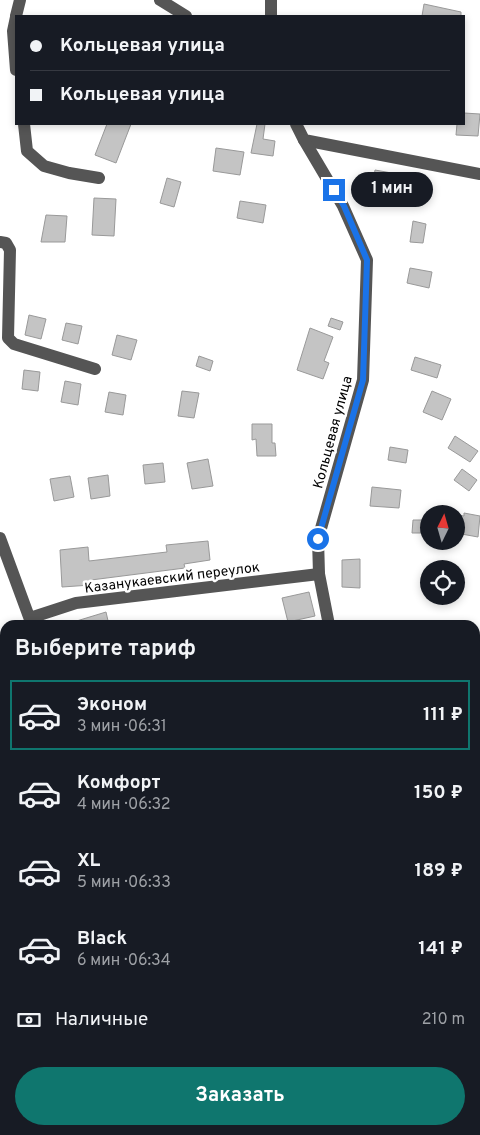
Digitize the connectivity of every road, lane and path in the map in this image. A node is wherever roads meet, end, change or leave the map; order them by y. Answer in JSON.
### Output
{"nodes":[{"id":1,"x":20,"y":0,"type":"edge"},
{"id":2,"x":160,"y":0,"type":"edge"},
{"id":3,"x":271,"y":0,"type":"edge"},
{"id":4,"x":16,"y":15,"type":"edge"},
{"id":5,"x":184,"y":15,"type":"edge"},
{"id":6,"x":271,"y":15,"type":"edge"},
{"id":7,"x":15,"y":22,"type":"edge"},
{"id":8,"x":15,"y":57,"type":"edge"},
{"id":9,"x":24,"y":125,"type":"edge"},
{"id":10,"x":296,"y":125,"type":"edge"},
{"id":11,"x":304,"y":140,"type":"junction"},
{"id":12,"x":480,"y":174,"type":"edge"},
{"id":13,"x":99,"y":178,"type":"dead end"},
{"id":14,"x":0,"y":242,"type":"edge"},
{"id":15,"x":95,"y":369,"type":"dead end"},
{"id":16,"x":0,"y":538,"type":"edge"},
{"id":17,"x":5,"y":570,"type":"edge"},
{"id":18,"x":319,"y":574,"type":"junction"},
{"id":19,"x":30,"y":620,"type":"edge"},
{"id":20,"x":34,"y":620,"type":"edge"},
{"id":21,"x":328,"y":620,"type":"edge"}],
"edges":[{"from":1,"to":4,"type":"street"},
{"from":2,"to":5,"type":"street"},
{"from":3,"to":6,"type":"street"},
{"from":7,"to":8,"type":"street"},
{"from":9,"to":13,"type":"street"},
{"from":10,"to":11,"type":"street","name":"Кольцевая улица"},
{"from":11,"to":12,"type":"street"},
{"from":11,"to":18,"type":"street","name":"Кольцевая улица"},
{"from":14,"to":15,"type":"street"},
{"from":16,"to":17,"type":"street"},
{"from":17,"to":19,"type":"street"},
{"from":18,"to":20,"type":"street","name":"Казанукаевский переулок"},
{"from":18,"to":21,"type":"street","name":"Кольцевая улица"}]}
